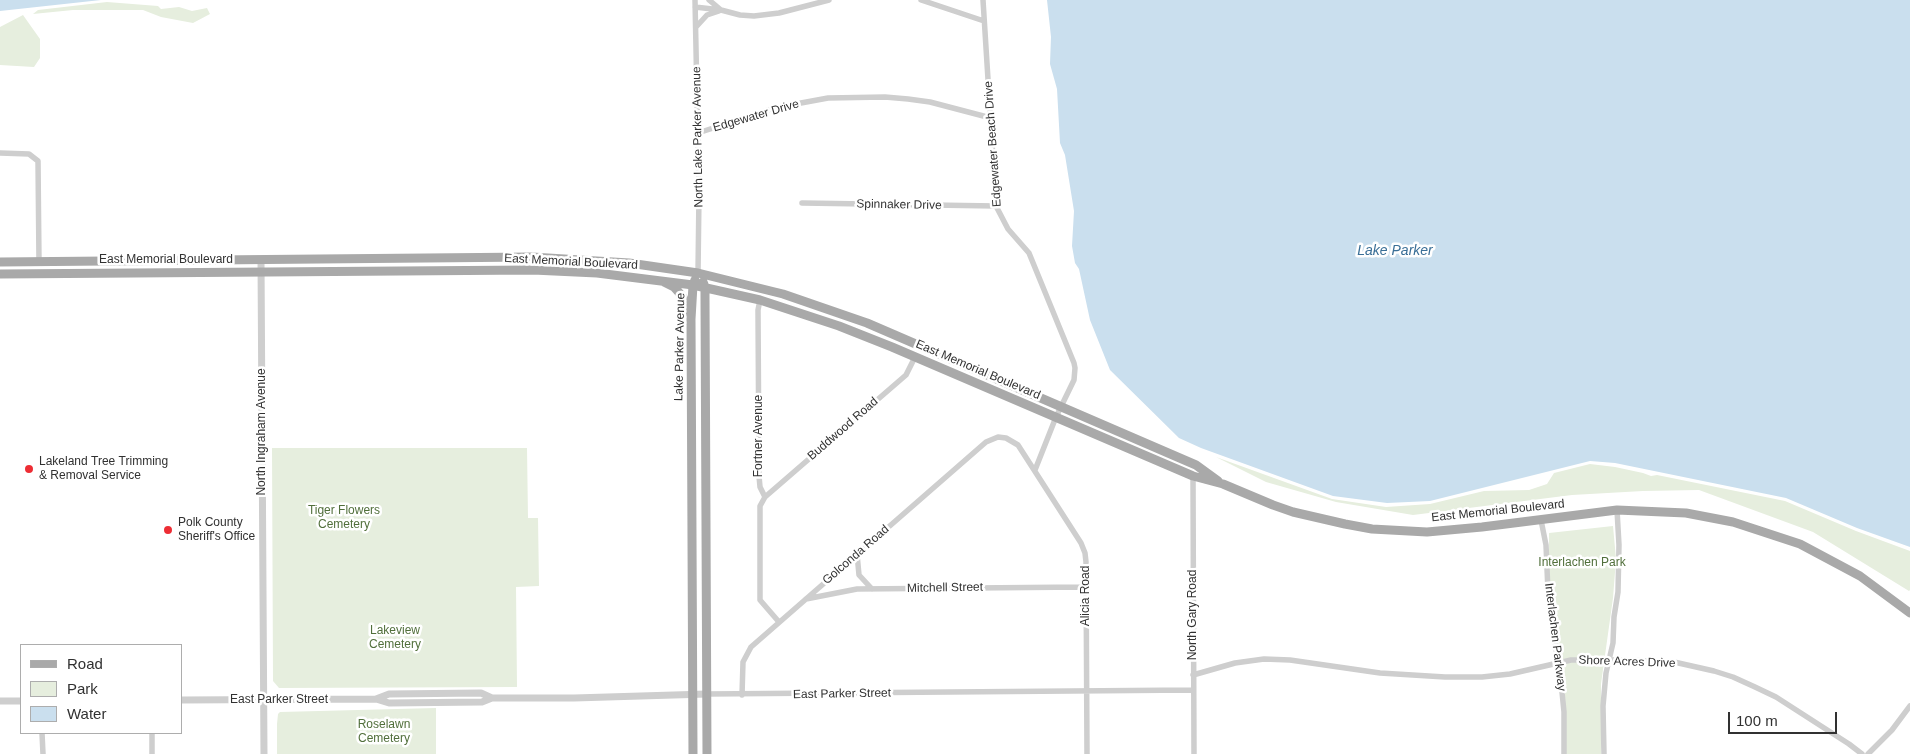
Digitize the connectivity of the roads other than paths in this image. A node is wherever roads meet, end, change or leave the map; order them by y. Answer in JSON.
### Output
{"nodes":[{"id":1,"x":695,"y":0,"type":"edge"},
{"id":2,"x":709,"y":0,"type":"edge"},
{"id":3,"x":830,"y":0,"type":"edge"},
{"id":4,"x":921,"y":0,"type":"edge"},
{"id":5,"x":983,"y":0,"type":"edge"},
{"id":6,"x":695,"y":7,"type":"junction"},
{"id":7,"x":722,"y":10,"type":"junction"},
{"id":8,"x":984,"y":21,"type":"junction"},
{"id":9,"x":696,"y":27,"type":"junction"},
{"id":10,"x":991,"y":118,"type":"junction"},
{"id":11,"x":698,"y":133,"type":"junction"},
{"id":12,"x":0,"y":153,"type":"edge"},
{"id":13,"x":802,"y":203,"type":"dead end"},
{"id":14,"x":996,"y":206,"type":"junction"},
{"id":15,"x":471,"y":257,"type":"junction"},
{"id":16,"x":110,"y":260,"type":"junction"},
{"id":17,"x":261,"y":260,"type":"junction"},
{"id":18,"x":0,"y":262,"type":"edge"},
{"id":19,"x":39,"y":262,"type":"junction"},
{"id":20,"x":441,"y":271,"type":"junction"},
{"id":21,"x":262,"y":272,"type":"junction"},
{"id":22,"x":0,"y":274,"type":"edge"},
{"id":23,"x":66,"y":274,"type":"junction"},
{"id":24,"x":698,"y":274,"type":"junction"},
{"id":25,"x":659,"y":280,"type":"junction"},
{"id":26,"x":693,"y":285,"type":"junction"},
{"id":27,"x":705,"y":287,"type":"junction"},
{"id":28,"x":760,"y":300,"type":"junction"},
{"id":29,"x":691,"y":319,"type":"junction"},
{"id":30,"x":915,"y":357,"type":"junction"},
{"id":31,"x":1062,"y":406,"type":"junction"},
{"id":32,"x":1056,"y":417,"type":"junction"},
{"id":33,"x":1002,"y":437,"type":"joint"},
{"id":34,"x":1035,"y":470,"type":"junction"},
{"id":35,"x":1193,"y":476,"type":"junction"},
{"id":36,"x":1214,"y":478,"type":"junction"},
{"id":37,"x":1223,"y":484,"type":"junction"},
{"id":38,"x":765,"y":497,"type":"junction"},
{"id":39,"x":1617,"y":510,"type":"junction"},
{"id":40,"x":1541,"y":520,"type":"junction"},
{"id":41,"x":857,"y":554,"type":"junction"},
{"id":42,"x":1085,"y":587,"type":"junction"},
{"id":43,"x":872,"y":589,"type":"junction"},
{"id":44,"x":806,"y":599,"type":"junction"},
{"id":45,"x":1910,"y":613,"type":"edge"},
{"id":46,"x":779,"y":622,"type":"junction"},
{"id":47,"x":1609,"y":661,"type":"junction"},
{"id":48,"x":1559,"y":663,"type":"junction"},
{"id":49,"x":1193,"y":675,"type":"junction"},
{"id":50,"x":1193,"y":690,"type":"junction"},
{"id":51,"x":1086,"y":691,"type":"junction"},
{"id":52,"x":693,"y":694,"type":"junction"},
{"id":53,"x":707,"y":694,"type":"junction"},
{"id":54,"x":742,"y":695,"type":"junction"},
{"id":55,"x":182,"y":700,"type":"edge"},
{"id":56,"x":263,"y":700,"type":"junction"},
{"id":57,"x":0,"y":701,"type":"edge"},
{"id":58,"x":20,"y":701,"type":"edge"},
{"id":59,"x":1910,"y":706,"type":"edge"},
{"id":60,"x":42,"y":734,"type":"edge"},
{"id":61,"x":152,"y":734,"type":"edge"},
{"id":62,"x":43,"y":754,"type":"edge"},
{"id":63,"x":152,"y":754,"type":"edge"},
{"id":64,"x":264,"y":754,"type":"edge"},
{"id":65,"x":693,"y":754,"type":"edge"},
{"id":66,"x":707,"y":754,"type":"edge"},
{"id":67,"x":1087,"y":754,"type":"edge"},
{"id":68,"x":1194,"y":754,"type":"edge"},
{"id":69,"x":1564,"y":754,"type":"edge"},
{"id":70,"x":1604,"y":754,"type":"edge"},
{"id":71,"x":1862,"y":754,"type":"edge"},
{"id":72,"x":1868,"y":754,"type":"edge"}],
"edges":[{"from":1,"to":6,"type":"street","name":"North Lake Parker Avenue"},
{"from":2,"to":7,"type":"street"},
{"from":3,"to":7,"type":"street"},
{"from":4,"to":8,"type":"street"},
{"from":5,"to":8,"type":"street","name":"Edgewater Beach Drive"},
{"from":6,"to":7,"type":"street"},
{"from":6,"to":9,"type":"street","name":"North Lake Parker Avenue"},
{"from":7,"to":9,"type":"street"},
{"from":8,"to":10,"type":"street","name":"Edgewater Beach Drive"},
{"from":9,"to":11,"type":"street","name":"North Lake Parker Avenue"},
{"from":10,"to":11,"type":"street","name":"Edgewater Drive"},
{"from":10,"to":14,"type":"street","name":"Edgewater Beach Drive"},
{"from":11,"to":24,"type":"street","name":"North Lake Parker Avenue"},
{"from":12,"to":19,"type":"street"},
{"from":13,"to":14,"type":"street","name":"Spinnaker Drive"},
{"from":14,"to":31,"type":"street","name":"Edgewater Beach Drive"},
{"from":15,"to":17,"type":"main road","name":"East Memorial Boulevard"},
{"from":15,"to":20,"type":"main road"},
{"from":15,"to":24,"type":"main road","name":"East Memorial Boulevard"},
{"from":16,"to":17,"type":"main road","name":"East Memorial Boulevard"},
{"from":16,"to":19,"type":"main road","name":"East Memorial Boulevard"},
{"from":16,"to":23,"type":"main road"},
{"from":17,"to":21,"type":"street","name":"North Ingraham Avenue"},
{"from":18,"to":19,"type":"main road","name":"East Memorial Boulevard"},
{"from":20,"to":21,"type":"main road","name":"East Memorial Boulevard"},
{"from":20,"to":25,"type":"main road","name":"East Memorial Boulevard"},
{"from":21,"to":23,"type":"main road","name":"East Memorial Boulevard"},
{"from":21,"to":56,"type":"street","name":"North Ingraham Avenue"},
{"from":22,"to":23,"type":"main road","name":"East Memorial Boulevard"},
{"from":24,"to":26,"type":"main road","name":"Lake Parker Avenue"},
{"from":24,"to":27,"type":"main road","name":"Lake Parker Avenue"},
{"from":24,"to":31,"type":"main road","name":"East Memorial Boulevard"},
{"from":25,"to":26,"type":"main road","name":"East Memorial Boulevard"},
{"from":25,"to":29,"type":"main road"},
{"from":26,"to":27,"type":"main road","name":"East Memorial Boulevard"},
{"from":26,"to":29,"type":"main road","name":"Lake Parker Avenue"},
{"from":27,"to":28,"type":"main road","name":"East Memorial Boulevard"},
{"from":27,"to":53,"type":"main road","name":"Lake Parker Avenue"},
{"from":28,"to":30,"type":"main road","name":"East Memorial Boulevard"},
{"from":28,"to":38,"type":"street","name":"Fortner Avenue"},
{"from":29,"to":52,"type":"main road","name":"Lake Parker Avenue"},
{"from":30,"to":32,"type":"main road","name":"East Memorial Boulevard"},
{"from":30,"to":38,"type":"street","name":"Buddwood Road"},
{"from":31,"to":32,"type":"street","name":"Edgewater Beach Drive"},
{"from":31,"to":36,"type":"main road","name":"East Memorial Boulevard"},
{"from":32,"to":34,"type":"street","name":"Edgewater Beach Drive"},
{"from":32,"to":35,"type":"main road","name":"East Memorial Boulevard"},
{"from":33,"to":34,"type":"street","name":"Alicia Road"},
{"from":33,"to":41,"type":"street","name":"Golconda Road"},
{"from":34,"to":42,"type":"street","name":"Alicia Road"},
{"from":35,"to":36,"type":"main road"},
{"from":35,"to":37,"type":"main road","name":"East Memorial Boulevard"},
{"from":35,"to":49,"type":"street","name":"North Gary Road"},
{"from":36,"to":37,"type":"main road","name":"East Memorial Boulevard"},
{"from":37,"to":40,"type":"main road","name":"East Memorial Boulevard"},
{"from":38,"to":46,"type":"street","name":"Fortner Avenue"},
{"from":39,"to":40,"type":"main road","name":"East Memorial Boulevard"},
{"from":39,"to":45,"type":"main road","name":"East Memorial Boulevard"},
{"from":39,"to":47,"type":"street"},
{"from":40,"to":48,"type":"street","name":"Interlachen Parkway"},
{"from":41,"to":43,"type":"street"},
{"from":41,"to":44,"type":"street","name":"Golconda Road"},
{"from":42,"to":43,"type":"street","name":"Mitchell Street"},
{"from":42,"to":51,"type":"street","name":"Alicia Road"},
{"from":43,"to":44,"type":"street","name":"Mitchell Street"},
{"from":44,"to":46,"type":"street","name":"Golconda Road"},
{"from":46,"to":54,"type":"street","name":"Golconda Road"},
{"from":47,"to":48,"type":"street","name":"Shore Acres Drive"},
{"from":47,"to":70,"type":"street"},
{"from":47,"to":71,"type":"street","name":"Shore Acres Drive"},
{"from":48,"to":49,"type":"street","name":"Shore Acres Drive"},
{"from":48,"to":69,"type":"street","name":"Interlachen Parkway"},
{"from":49,"to":50,"type":"street","name":"North Gary Road"},
{"from":50,"to":51,"type":"street","name":"East Parker Street"},
{"from":50,"to":68,"type":"street","name":"North Gary Road"},
{"from":51,"to":54,"type":"street","name":"East Parker Street"},
{"from":51,"to":67,"type":"street","name":"Alicia Road"},
{"from":52,"to":53,"type":"street","name":"East Parker Street"},
{"from":52,"to":56,"type":"street","name":"East Parker Street"},
{"from":52,"to":65,"type":"main road","name":"Lake Parker Avenue"},
{"from":53,"to":54,"type":"street","name":"East Parker Street"},
{"from":53,"to":66,"type":"main road","name":"Lake Parker Avenue"},
{"from":55,"to":56,"type":"street","name":"East Parker Street"},
{"from":56,"to":64,"type":"street","name":"North Ingraham Avenue"},
{"from":57,"to":58,"type":"street"},
{"from":59,"to":72,"type":"street"},
{"from":60,"to":62,"type":"street"},
{"from":61,"to":63,"type":"street"}]}
